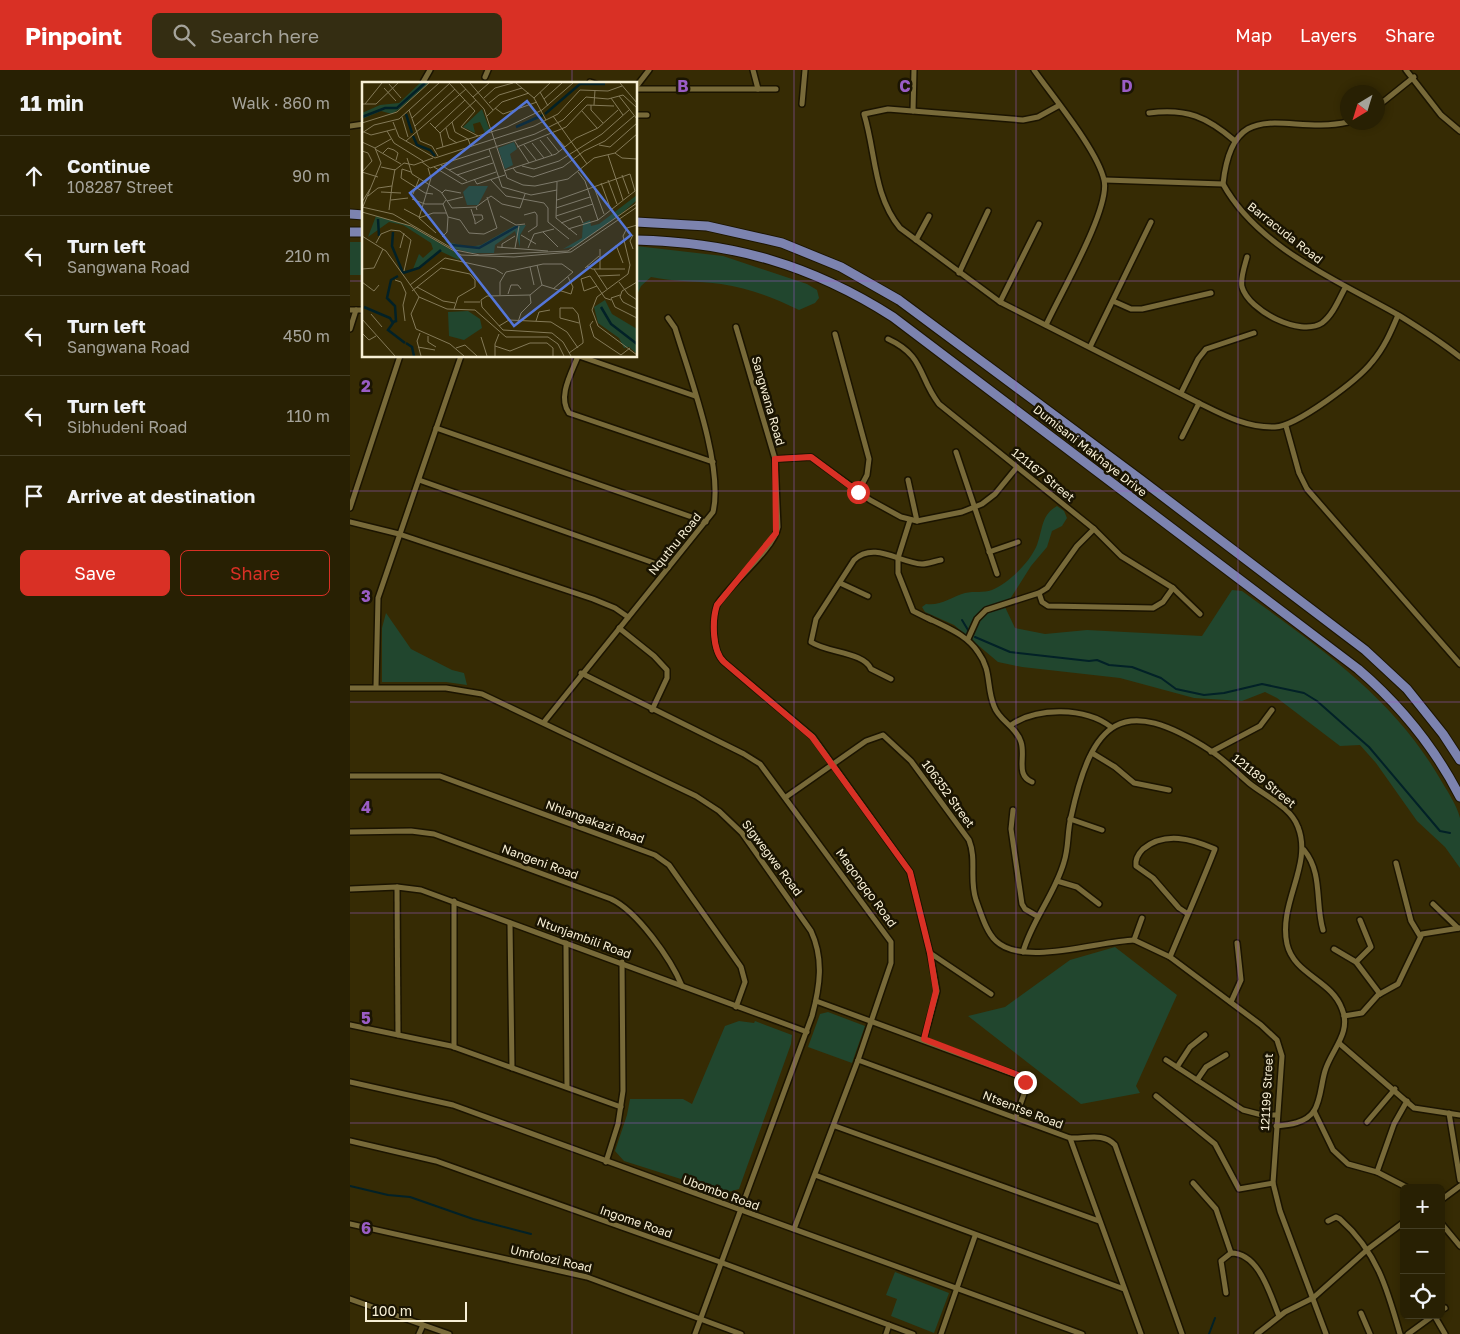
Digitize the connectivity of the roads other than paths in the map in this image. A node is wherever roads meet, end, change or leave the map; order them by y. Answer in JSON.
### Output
{"nodes":[{"id":1,"x":430,"y":70,"type":"edge"},
{"id":2,"x":488,"y":70,"type":"edge"},
{"id":3,"x":650,"y":70,"type":"edge"},
{"id":4,"x":753,"y":70,"type":"edge"},
{"id":5,"x":806,"y":70,"type":"edge"},
{"id":6,"x":914,"y":70,"type":"edge"},
{"id":7,"x":1034,"y":70,"type":"edge"},
{"id":8,"x":1406,"y":70,"type":"edge"},
{"id":9,"x":485,"y":77,"type":"dead end"},
{"id":10,"x":1414,"y":77,"type":"junction"},
{"id":11,"x":423,"y":82,"type":"edge"},
{"id":12,"x":638,"y":85,"type":"edge"},
{"id":13,"x":638,"y":88,"type":"edge"},
{"id":14,"x":758,"y":89,"type":"junction"},
{"id":15,"x":776,"y":89,"type":"dead end"},
{"id":16,"x":1385,"y":100,"type":"edge"},
{"id":17,"x":802,"y":104,"type":"dead end"},
{"id":18,"x":1058,"y":106,"type":"junction"},
{"id":19,"x":913,"y":111,"type":"junction"},
{"id":20,"x":1149,"y":113,"type":"dead end"},
{"id":21,"x":638,"y":115,"type":"edge"},
{"id":22,"x":647,"y":115,"type":"dead end"},
{"id":23,"x":1340,"y":123,"type":"edge"},
{"id":24,"x":1460,"y":131,"type":"edge"},
{"id":25,"x":1236,"y":141,"type":"junction"},
{"id":26,"x":1105,"y":180,"type":"junction"},
{"id":27,"x":1222,"y":184,"type":"junction"},
{"id":28,"x":988,"y":211,"type":"dead end"},
{"id":29,"x":929,"y":216,"type":"dead end"},
{"id":30,"x":638,"y":222,"type":"edge"},
{"id":31,"x":1152,"y":222,"type":"dead end"},
{"id":32,"x":1040,"y":224,"type":"dead end"},
{"id":33,"x":638,"y":240,"type":"edge"},
{"id":34,"x":916,"y":240,"type":"junction"},
{"id":35,"x":1247,"y":257,"type":"dead end"},
{"id":36,"x":959,"y":273,"type":"junction"},
{"id":37,"x":1345,"y":288,"type":"junction"},
{"id":38,"x":1211,"y":293,"type":"dead end"},
{"id":39,"x":1114,"y":301,"type":"junction"},
{"id":40,"x":1000,"y":302,"type":"junction"},
{"id":41,"x":350,"y":310,"type":"edge"},
{"id":42,"x":356,"y":310,"type":"junction"},
{"id":43,"x":362,"y":310,"type":"edge"},
{"id":44,"x":1398,"y":315,"type":"junction"},
{"id":45,"x":668,"y":318,"type":"dead end"},
{"id":46,"x":1046,"y":325,"type":"junction"},
{"id":47,"x":736,"y":327,"type":"dead end"},
{"id":48,"x":350,"y":329,"type":"edge"},
{"id":49,"x":1254,"y":333,"type":"dead end"},
{"id":50,"x":835,"y":334,"type":"dead end"},
{"id":51,"x":888,"y":339,"type":"dead end"},
{"id":52,"x":1090,"y":347,"type":"junction"},
{"id":53,"x":1460,"y":356,"type":"edge"},
{"id":54,"x":399,"y":358,"type":"edge"},
{"id":55,"x":459,"y":358,"type":"edge"},
{"id":56,"x":578,"y":358,"type":"edge"},
{"id":57,"x":585,"y":358,"type":"edge"},
{"id":58,"x":1181,"y":393,"type":"junction"},
{"id":59,"x":695,"y":396,"type":"junction"},
{"id":60,"x":1199,"y":403,"type":"junction"},
{"id":61,"x":1286,"y":426,"type":"junction"},
{"id":62,"x":436,"y":428,"type":"junction"},
{"id":63,"x":1182,"y":437,"type":"dead end"},
{"id":64,"x":956,"y":452,"type":"dead end"},
{"id":65,"x":775,"y":459,"type":"junction"},
{"id":66,"x":713,"y":462,"type":"junction"},
{"id":67,"x":1017,"y":467,"type":"junction"},
{"id":68,"x":419,"y":480,"type":"junction"},
{"id":69,"x":908,"y":480,"type":"dead end"},
{"id":70,"x":858,"y":492,"type":"junction"},
{"id":71,"x":350,"y":508,"type":"edge"},
{"id":72,"x":974,"y":508,"type":"junction"},
{"id":73,"x":910,"y":520,"type":"junction"},
{"id":74,"x":918,"y":521,"type":"junction"},
{"id":75,"x":350,"y":522,"type":"edge"},
{"id":76,"x":706,"y":522,"type":"junction"},
{"id":77,"x":1094,"y":529,"type":"junction"},
{"id":78,"x":399,"y":534,"type":"junction"},
{"id":79,"x":1018,"y":542,"type":"dead end"},
{"id":80,"x":989,"y":552,"type":"junction"},
{"id":81,"x":898,"y":558,"type":"junction"},
{"id":82,"x":941,"y":560,"type":"dead end"},
{"id":83,"x":668,"y":568,"type":"junction"},
{"id":84,"x":996,"y":574,"type":"dead end"},
{"id":85,"x":840,"y":583,"type":"junction"},
{"id":86,"x":1173,"y":588,"type":"junction"},
{"id":87,"x":1039,"y":593,"type":"junction"},
{"id":88,"x":868,"y":596,"type":"dead end"},
{"id":89,"x":1200,"y":614,"type":"dead end"},
{"id":90,"x":628,"y":616,"type":"junction"},
{"id":91,"x":928,"y":618,"type":"dead end"},
{"id":92,"x":938,"y":623,"type":"junction"},
{"id":93,"x":619,"y":628,"type":"junction"},
{"id":94,"x":968,"y":640,"type":"junction"},
{"id":95,"x":1460,"y":664,"type":"edge"},
{"id":96,"x":581,"y":673,"type":"junction"},
{"id":97,"x":891,"y":679,"type":"dead end"},
{"id":98,"x":376,"y":687,"type":"junction"},
{"id":99,"x":350,"y":688,"type":"edge"},
{"id":100,"x":652,"y":710,"type":"junction"},
{"id":101,"x":1272,"y":710,"type":"dead end"},
{"id":102,"x":544,"y":722,"type":"junction"},
{"id":103,"x":1011,"y":725,"type":"junction"},
{"id":104,"x":1111,"y":727,"type":"junction"},
{"id":105,"x":1211,"y":752,"type":"junction"},
{"id":106,"x":1092,"y":753,"type":"junction"},
{"id":107,"x":1460,"y":760,"type":"edge"},
{"id":108,"x":834,"y":765,"type":"junction"},
{"id":109,"x":350,"y":776,"type":"edge"},
{"id":110,"x":1032,"y":782,"type":"dead end"},
{"id":111,"x":1169,"y":790,"type":"dead end"},
{"id":112,"x":786,"y":797,"type":"junction"},
{"id":113,"x":1460,"y":798,"type":"edge"},
{"id":114,"x":1013,"y":810,"type":"dead end"},
{"id":115,"x":1070,"y":819,"type":"junction"},
{"id":116,"x":1102,"y":830,"type":"dead end"},
{"id":117,"x":350,"y":832,"type":"edge"},
{"id":118,"x":1304,"y":850,"type":"junction"},
{"id":119,"x":1396,"y":863,"type":"dead end"},
{"id":120,"x":1057,"y":881,"type":"junction"},
{"id":121,"x":397,"y":887,"type":"junction"},
{"id":122,"x":350,"y":889,"type":"edge"},
{"id":123,"x":454,"y":901,"type":"junction"},
{"id":124,"x":1099,"y":904,"type":"dead end"},
{"id":125,"x":1433,"y":904,"type":"dead end"},
{"id":126,"x":1188,"y":914,"type":"junction"},
{"id":127,"x":1037,"y":916,"type":"junction"},
{"id":128,"x":1142,"y":918,"type":"dead end"},
{"id":129,"x":1360,"y":920,"type":"dead end"},
{"id":130,"x":510,"y":923,"type":"junction"},
{"id":131,"x":1459,"y":928,"type":"edge"},
{"id":132,"x":1323,"y":930,"type":"dead end"},
{"id":133,"x":1420,"y":936,"type":"junction"},
{"id":134,"x":1134,"y":940,"type":"junction"},
{"id":135,"x":566,"y":943,"type":"junction"},
{"id":136,"x":1237,"y":943,"type":"dead end"},
{"id":137,"x":1334,"y":949,"type":"dead end"},
{"id":138,"x":1022,"y":952,"type":"junction"},
{"id":139,"x":930,"y":953,"type":"junction"},
{"id":140,"x":1170,"y":957,"type":"junction"},
{"id":141,"x":622,"y":962,"type":"junction"},
{"id":142,"x":1356,"y":962,"type":"junction"},
{"id":143,"x":682,"y":986,"type":"junction"},
{"id":144,"x":991,"y":994,"type":"dead end"},
{"id":145,"x":1380,"y":994,"type":"junction"},
{"id":146,"x":816,"y":1001,"type":"junction"},
{"id":147,"x":1231,"y":1002,"type":"junction"},
{"id":148,"x":736,"y":1006,"type":"junction"},
{"id":149,"x":1344,"y":1016,"type":"junction"},
{"id":150,"x":871,"y":1020,"type":"junction"},
{"id":151,"x":350,"y":1025,"type":"edge"},
{"id":152,"x":807,"y":1032,"type":"junction"},
{"id":153,"x":398,"y":1035,"type":"junction"},
{"id":154,"x":1205,"y":1035,"type":"dead end"},
{"id":155,"x":924,"y":1039,"type":"junction"},
{"id":156,"x":1340,"y":1044,"type":"junction"},
{"id":157,"x":454,"y":1047,"type":"junction"},
{"id":158,"x":1226,"y":1055,"type":"dead end"},
{"id":159,"x":858,"y":1060,"type":"junction"},
{"id":160,"x":1166,"y":1060,"type":"dead end"},
{"id":161,"x":1177,"y":1067,"type":"junction"},
{"id":162,"x":512,"y":1068,"type":"junction"},
{"id":163,"x":1197,"y":1080,"type":"junction"},
{"id":164,"x":350,"y":1082,"type":"edge"},
{"id":165,"x":566,"y":1087,"type":"junction"},
{"id":166,"x":1395,"y":1089,"type":"junction"},
{"id":167,"x":1156,"y":1096,"type":"dead end"},
{"id":168,"x":1407,"y":1101,"type":"junction"},
{"id":169,"x":621,"y":1107,"type":"junction"},
{"id":170,"x":1314,"y":1111,"type":"junction"},
{"id":171,"x":1449,"y":1113,"type":"junction"},
{"id":172,"x":1277,"y":1115,"type":"junction"},
{"id":173,"x":1460,"y":1115,"type":"edge"},
{"id":174,"x":1016,"y":1117,"type":"junction"},
{"id":175,"x":1367,"y":1122,"type":"dead end"},
{"id":176,"x":835,"y":1126,"type":"junction"},
{"id":177,"x":1276,"y":1126,"type":"junction"},
{"id":178,"x":1070,"y":1138,"type":"junction"},
{"id":179,"x":350,"y":1141,"type":"edge"},
{"id":180,"x":606,"y":1162,"type":"junction"},
{"id":181,"x":1377,"y":1172,"type":"junction"},
{"id":182,"x":815,"y":1176,"type":"junction"},
{"id":183,"x":1460,"y":1180,"type":"edge"},
{"id":184,"x":1194,"y":1183,"type":"dead end"},
{"id":185,"x":1273,"y":1183,"type":"junction"},
{"id":186,"x":1400,"y":1184,"type":"edge"},
{"id":187,"x":1460,"y":1186,"type":"edge"},
{"id":188,"x":1445,"y":1197,"type":"edge"},
{"id":189,"x":741,"y":1211,"type":"junction"},
{"id":190,"x":1099,"y":1221,"type":"junction"},
{"id":191,"x":1328,"y":1221,"type":"dead end"},
{"id":192,"x":350,"y":1224,"type":"edge"},
{"id":193,"x":1400,"y":1225,"type":"edge"},
{"id":194,"x":1445,"y":1228,"type":"edge"},
{"id":195,"x":794,"y":1229,"type":"junction"},
{"id":196,"x":975,"y":1236,"type":"junction"},
{"id":197,"x":1460,"y":1246,"type":"edge"},
{"id":198,"x":1368,"y":1249,"type":"junction"},
{"id":199,"x":1231,"y":1253,"type":"junction"},
{"id":200,"x":720,"y":1262,"type":"junction"},
{"id":201,"x":956,"y":1288,"type":"junction"},
{"id":202,"x":1124,"y":1289,"type":"junction"},
{"id":203,"x":1226,"y":1293,"type":"dead end"},
{"id":204,"x":1313,"y":1298,"type":"junction"},
{"id":205,"x":350,"y":1299,"type":"edge"},
{"id":206,"x":1361,"y":1313,"type":"dead end"},
{"id":207,"x":1279,"y":1316,"type":"junction"},
{"id":208,"x":701,"y":1319,"type":"junction"},
{"id":209,"x":1429,"y":1319,"type":"edge"},
{"id":210,"x":1436,"y":1319,"type":"edge"},
{"id":211,"x":423,"y":1324,"type":"junction"},
{"id":212,"x":889,"y":1325,"type":"junction"},
{"id":213,"x":420,"y":1334,"type":"edge"},
{"id":214,"x":449,"y":1334,"type":"edge"},
{"id":215,"x":695,"y":1334,"type":"edge"},
{"id":216,"x":741,"y":1334,"type":"edge"},
{"id":217,"x":886,"y":1334,"type":"edge"},
{"id":218,"x":913,"y":1334,"type":"edge"},
{"id":219,"x":940,"y":1334,"type":"edge"},
{"id":220,"x":1082,"y":1334,"type":"edge"},
{"id":221,"x":1141,"y":1334,"type":"edge"},
{"id":222,"x":1182,"y":1334,"type":"edge"},
{"id":223,"x":1257,"y":1334,"type":"edge"},
{"id":224,"x":1326,"y":1334,"type":"edge"},
{"id":225,"x":1370,"y":1334,"type":"edge"},
{"id":226,"x":1400,"y":1334,"type":"edge"},
{"id":227,"x":1408,"y":1334,"type":"edge"},
{"id":228,"x":1445,"y":1334,"type":"edge"}],
"edges":[{"from":1,"to":11,"type":"street"},
{"from":2,"to":9,"type":"street"},
{"from":3,"to":12,"type":"street"},
{"from":4,"to":14,"type":"street"},
{"from":5,"to":17,"type":"street"},
{"from":6,"to":19,"type":"street"},
{"from":7,"to":18,"type":"street"},
{"from":8,"to":10,"type":"street"},
{"from":10,"to":16,"type":"street"},
{"from":10,"to":24,"type":"street"},
{"from":13,"to":14,"type":"street"},
{"from":14,"to":15,"type":"street"},
{"from":18,"to":19,"type":"street"},
{"from":18,"to":26,"type":"street"},
{"from":19,"to":34,"type":"street"},
{"from":20,"to":25,"type":"street"},
{"from":21,"to":22,"type":"street"},
{"from":23,"to":25,"type":"street"},
{"from":25,"to":27,"type":"street"},
{"from":26,"to":27,"type":"street"},
{"from":26,"to":46,"type":"street"},
{"from":27,"to":37,"type":"street","name":"Barracuda Road"},
{"from":28,"to":36,"type":"street"},
{"from":29,"to":34,"type":"street"},
{"from":30,"to":107,"type":"main road","name":"Dumisani Makhaye Drive"},
{"from":31,"to":39,"type":"street"},
{"from":32,"to":40,"type":"street"},
{"from":33,"to":113,"type":"main road","name":"Dumisani Makhaye Drive"},
{"from":34,"to":36,"type":"street"},
{"from":35,"to":37,"type":"street"},
{"from":36,"to":40,"type":"street"},
{"from":37,"to":44,"type":"street","name":"Barracuda Road"},
{"from":38,"to":39,"type":"street"},
{"from":39,"to":52,"type":"street"},
{"from":40,"to":46,"type":"street"},
{"from":41,"to":42,"type":"street"},
{"from":42,"to":43,"type":"street"},
{"from":42,"to":48,"type":"street"},
{"from":44,"to":53,"type":"street","name":"Barracuda Road"},
{"from":44,"to":61,"type":"street"},
{"from":45,"to":59,"type":"street","name":"Nquthu Road"},
{"from":46,"to":52,"type":"street"},
{"from":47,"to":65,"type":"street","name":"Sangwana Road"},
{"from":49,"to":58,"type":"street"},
{"from":50,"to":70,"type":"street"},
{"from":51,"to":67,"type":"street","name":"121167 Street"},
{"from":52,"to":58,"type":"street"},
{"from":54,"to":71,"type":"street"},
{"from":55,"to":62,"type":"street"},
{"from":56,"to":66,"type":"street"},
{"from":57,"to":59,"type":"street"},
{"from":58,"to":60,"type":"street"},
{"from":59,"to":66,"type":"street","name":"Nquthu Road"},
{"from":60,"to":61,"type":"street"},
{"from":60,"to":63,"type":"street"},
{"from":61,"to":95,"type":"street"},
{"from":62,"to":68,"type":"street"},
{"from":62,"to":76,"type":"street"},
{"from":64,"to":72,"type":"street"},
{"from":65,"to":70,"type":"street"},
{"from":65,"to":108,"type":"street","name":"Sangwana Road"},
{"from":66,"to":76,"type":"street","name":"Nquthu Road"},
{"from":67,"to":72,"type":"street"},
{"from":67,"to":77,"type":"street","name":"121167 Street"},
{"from":68,"to":78,"type":"street"},
{"from":68,"to":83,"type":"street"},
{"from":69,"to":74,"type":"street"},
{"from":70,"to":73,"type":"street"},
{"from":72,"to":74,"type":"street"},
{"from":72,"to":80,"type":"street"},
{"from":73,"to":74,"type":"street"},
{"from":73,"to":81,"type":"street"},
{"from":75,"to":78,"type":"street"},
{"from":76,"to":83,"type":"street","name":"Nquthu Road"},
{"from":77,"to":86,"type":"street","name":"121167 Street"},
{"from":77,"to":87,"type":"street"},
{"from":78,"to":90,"type":"street"},
{"from":78,"to":98,"type":"street"},
{"from":79,"to":80,"type":"street"},
{"from":80,"to":84,"type":"street"},
{"from":81,"to":82,"type":"street"},
{"from":81,"to":85,"type":"street"},
{"from":81,"to":92,"type":"street"},
{"from":83,"to":90,"type":"street","name":"Nquthu Road"},
{"from":85,"to":88,"type":"street"},
{"from":85,"to":97,"type":"street"},
{"from":86,"to":87,"type":"street"},
{"from":86,"to":89,"type":"street","name":"121167 Street"},
{"from":87,"to":94,"type":"street"},
{"from":90,"to":93,"type":"street","name":"Nquthu Road"},
{"from":91,"to":92,"type":"street"},
{"from":92,"to":94,"type":"street"},
{"from":93,"to":96,"type":"street","name":"Nquthu Road"},
{"from":93,"to":100,"type":"street"},
{"from":94,"to":103,"type":"street"},
{"from":96,"to":100,"type":"street","name":"Maqongqo Road"},
{"from":96,"to":102,"type":"street","name":"Nquthu Road"},
{"from":98,"to":99,"type":"street","name":"Sigwegwe Road"},
{"from":98,"to":102,"type":"street","name":"Sigwegwe Road"},
{"from":100,"to":112,"type":"street","name":"Maqongqo Road"},
{"from":101,"to":105,"type":"street"},
{"from":102,"to":146,"type":"street","name":"Sigwegwe Road"},
{"from":103,"to":104,"type":"street"},
{"from":103,"to":110,"type":"street"},
{"from":104,"to":105,"type":"street","name":"121189 Street"},
{"from":104,"to":106,"type":"street"},
{"from":105,"to":118,"type":"street","name":"121189 Street"},
{"from":106,"to":111,"type":"street"},
{"from":106,"to":115,"type":"street"},
{"from":108,"to":112,"type":"street","name":"106352 Street"},
{"from":108,"to":138,"type":"street","name":"106352 Street"},
{"from":108,"to":139,"type":"street","name":"Sangwana Road"},
{"from":109,"to":148,"type":"street","name":"Nhlangakazi Road"},
{"from":112,"to":150,"type":"street","name":"Maqongqo Road"},
{"from":114,"to":127,"type":"street"},
{"from":115,"to":116,"type":"street"},
{"from":115,"to":120,"type":"street"},
{"from":117,"to":143,"type":"street","name":"Nangeni Road"},
{"from":118,"to":132,"type":"street"},
{"from":118,"to":149,"type":"street","name":"121189 Street"},
{"from":119,"to":133,"type":"street"},
{"from":120,"to":124,"type":"street"},
{"from":120,"to":127,"type":"street"},
{"from":121,"to":122,"type":"street","name":"Ntunjambili Road"},
{"from":121,"to":123,"type":"street","name":"Ntunjambili Road"},
{"from":121,"to":153,"type":"street"},
{"from":123,"to":130,"type":"street","name":"Ntunjambili Road"},
{"from":123,"to":157,"type":"street"},
{"from":125,"to":131,"type":"street"},
{"from":126,"to":126,"type":"street"},
{"from":126,"to":140,"type":"street"},
{"from":127,"to":138,"type":"street"},
{"from":128,"to":134,"type":"street"},
{"from":129,"to":142,"type":"street"},
{"from":130,"to":135,"type":"street","name":"Ntunjambili Road"},
{"from":130,"to":162,"type":"street"},
{"from":131,"to":133,"type":"street"},
{"from":133,"to":145,"type":"street"},
{"from":134,"to":138,"type":"street","name":"106352 Street"},
{"from":134,"to":140,"type":"street","name":"121199 Street"},
{"from":135,"to":141,"type":"street","name":"Ntunjambili Road"},
{"from":135,"to":165,"type":"street"},
{"from":136,"to":147,"type":"street"},
{"from":137,"to":142,"type":"street"},
{"from":139,"to":144,"type":"street"},
{"from":139,"to":155,"type":"street","name":"Sangwana Road"},
{"from":140,"to":147,"type":"street","name":"121199 Street"},
{"from":141,"to":143,"type":"street","name":"Ntunjambili Road"},
{"from":141,"to":169,"type":"street"},
{"from":142,"to":145,"type":"street"},
{"from":143,"to":148,"type":"street","name":"Ntunjambili Road"},
{"from":145,"to":149,"type":"street"},
{"from":146,"to":150,"type":"street"},
{"from":146,"to":152,"type":"street","name":"Sigwegwe Road"},
{"from":147,"to":172,"type":"street","name":"121199 Street"},
{"from":148,"to":152,"type":"street","name":"Ntunjambili Road"},
{"from":149,"to":156,"type":"street"},
{"from":150,"to":155,"type":"street"},
{"from":150,"to":159,"type":"street","name":"Maqongqo Road"},
{"from":151,"to":153,"type":"street"},
{"from":152,"to":189,"type":"street","name":"Sigwegwe Road"},
{"from":153,"to":157,"type":"street"},
{"from":154,"to":161,"type":"street"},
{"from":155,"to":174,"type":"street"},
{"from":156,"to":166,"type":"street"},
{"from":156,"to":170,"type":"street"},
{"from":157,"to":162,"type":"street"},
{"from":158,"to":163,"type":"street"},
{"from":159,"to":174,"type":"street","name":"Ntsentse Road"},
{"from":159,"to":176,"type":"street","name":"Maqongqo Road"},
{"from":160,"to":161,"type":"street"},
{"from":161,"to":163,"type":"street"},
{"from":162,"to":165,"type":"street"},
{"from":163,"to":172,"type":"street"},
{"from":164,"to":180,"type":"street","name":"Ubombo Road"},
{"from":165,"to":169,"type":"street"},
{"from":166,"to":168,"type":"street"},
{"from":166,"to":175,"type":"street"},
{"from":167,"to":185,"type":"street"},
{"from":168,"to":171,"type":"street"},
{"from":168,"to":181,"type":"street"},
{"from":169,"to":180,"type":"street"},
{"from":170,"to":177,"type":"street"},
{"from":170,"to":181,"type":"street"},
{"from":171,"to":173,"type":"street"},
{"from":171,"to":183,"type":"street"},
{"from":172,"to":177,"type":"street","name":"121199 Street"},
{"from":174,"to":178,"type":"street","name":"Ntsentse Road"},
{"from":176,"to":182,"type":"street","name":"Maqongqo Road"},
{"from":176,"to":190,"type":"street"},
{"from":177,"to":185,"type":"street","name":"121199 Street"},
{"from":178,"to":190,"type":"street","name":"Ntsentse Road"},
{"from":178,"to":222,"type":"street"},
{"from":179,"to":200,"type":"street","name":"Ingome Road"},
{"from":180,"to":189,"type":"street","name":"Ubombo Road"},
{"from":181,"to":186,"type":"street"},
{"from":182,"to":195,"type":"street","name":"Maqongqo Road"},
{"from":182,"to":196,"type":"street"},
{"from":184,"to":199,"type":"street"},
{"from":185,"to":204,"type":"street","name":"121199 Street"},
{"from":187,"to":188,"type":"street"},
{"from":189,"to":195,"type":"street","name":"Ubombo Road"},
{"from":189,"to":200,"type":"street","name":"Sigwegwe Road"},
{"from":190,"to":202,"type":"street","name":"Ntsentse Road"},
{"from":191,"to":198,"type":"street"},
{"from":192,"to":208,"type":"street","name":"Umfolozi Road"},
{"from":193,"to":198,"type":"street"},
{"from":194,"to":197,"type":"street"},
{"from":195,"to":201,"type":"street","name":"Ubombo Road"},
{"from":196,"to":201,"type":"street"},
{"from":196,"to":202,"type":"street"},
{"from":198,"to":204,"type":"street"},
{"from":198,"to":226,"type":"street"},
{"from":199,"to":203,"type":"street"},
{"from":199,"to":207,"type":"street"},
{"from":200,"to":208,"type":"street","name":"Sigwegwe Road"},
{"from":200,"to":212,"type":"street","name":"Ingome Road"},
{"from":201,"to":219,"type":"street"},
{"from":201,"to":220,"type":"street","name":"Ubombo Road"},
{"from":202,"to":221,"type":"street","name":"Ntsentse Road"},
{"from":204,"to":207,"type":"street"},
{"from":204,"to":224,"type":"street","name":"121199 Street"},
{"from":205,"to":211,"type":"street"},
{"from":206,"to":225,"type":"street"},
{"from":207,"to":223,"type":"street"},
{"from":208,"to":215,"type":"street","name":"Sigwegwe Road"},
{"from":208,"to":216,"type":"street","name":"Umfolozi Road"},
{"from":209,"to":227,"type":"street"},
{"from":210,"to":228,"type":"street"},
{"from":211,"to":213,"type":"street"},
{"from":211,"to":214,"type":"street"},
{"from":212,"to":217,"type":"street"},
{"from":212,"to":218,"type":"street","name":"Ingome Road"}]}
